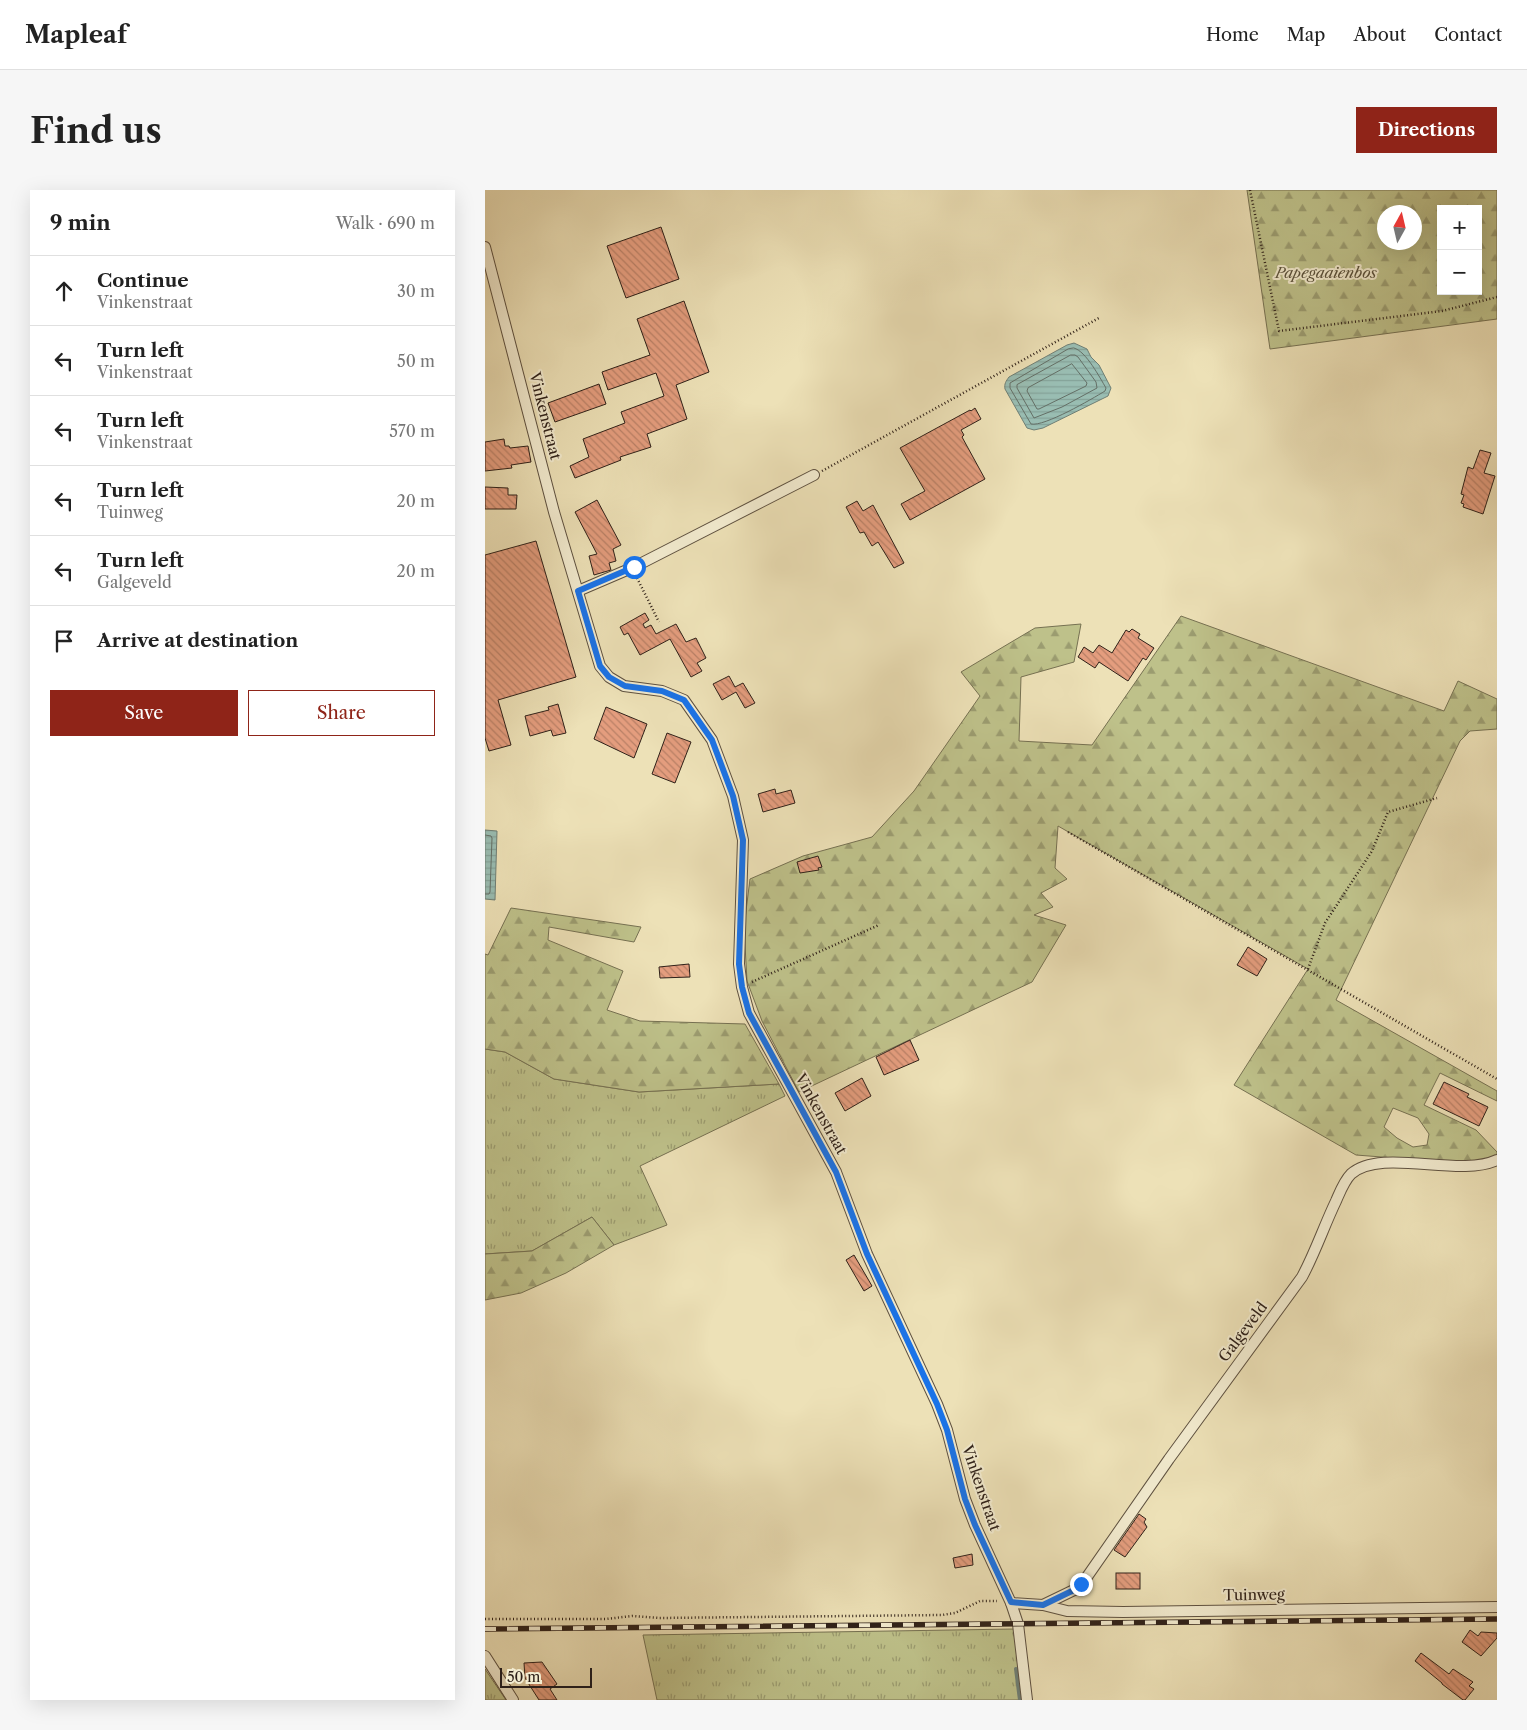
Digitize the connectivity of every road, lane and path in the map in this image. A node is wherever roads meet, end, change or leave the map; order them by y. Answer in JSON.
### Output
{"nodes":[{"id":1,"x":1250,"y":190,"type":"edge"},
{"id":2,"x":485,"y":247,"type":"edge"},
{"id":3,"x":1497,"y":297,"type":"edge"},
{"id":4,"x":1099,"y":318,"type":"dead end"},
{"id":5,"x":814,"y":475,"type":"joint"},
{"id":6,"x":632,"y":568,"type":"junction"},
{"id":7,"x":578,"y":591,"type":"junction"},
{"id":8,"x":659,"y":622,"type":"dead end"},
{"id":9,"x":1437,"y":798,"type":"dead end"},
{"id":10,"x":1068,"y":832,"type":"dead end"},
{"id":11,"x":879,"y":925,"type":"dead end"},
{"id":12,"x":1308,"y":969,"type":"junction"},
{"id":13,"x":742,"y":987,"type":"junction"},
{"id":14,"x":1497,"y":1078,"type":"edge"},
{"id":15,"x":1497,"y":1160,"type":"edge"},
{"id":16,"x":1011,"y":1602,"type":"junction"},
{"id":17,"x":1043,"y":1605,"type":"junction"},
{"id":18,"x":1497,"y":1607,"type":"edge"},
{"id":19,"x":485,"y":1619,"type":"edge"},
{"id":20,"x":485,"y":1656,"type":"edge"},
{"id":21,"x":513,"y":1700,"type":"edge"},
{"id":22,"x":1027,"y":1700,"type":"edge"}],
"edges":[{"from":1,"to":3,"type":"path"},
{"from":2,"to":7,"type":"street","name":"Vinkenstraat"},
{"from":4,"to":5,"type":"path"},
{"from":5,"to":6,"type":"street"},
{"from":6,"to":7,"type":"street"},
{"from":6,"to":8,"type":"path"},
{"from":7,"to":13,"type":"street","name":"Vinkenstraat"},
{"from":9,"to":12,"type":"path"},
{"from":10,"to":12,"type":"path"},
{"from":11,"to":13,"type":"path"},
{"from":12,"to":14,"type":"path"},
{"from":13,"to":16,"type":"street","name":"Vinkenstraat"},
{"from":15,"to":17,"type":"street","name":"Galgeveld"},
{"from":16,"to":17,"type":"street","name":"Tuinweg"},
{"from":16,"to":19,"type":"path"},
{"from":16,"to":22,"type":"street","name":"Vinkenstraat"},
{"from":17,"to":18,"type":"street","name":"Tuinweg"},
{"from":20,"to":21,"type":"street"}]}
